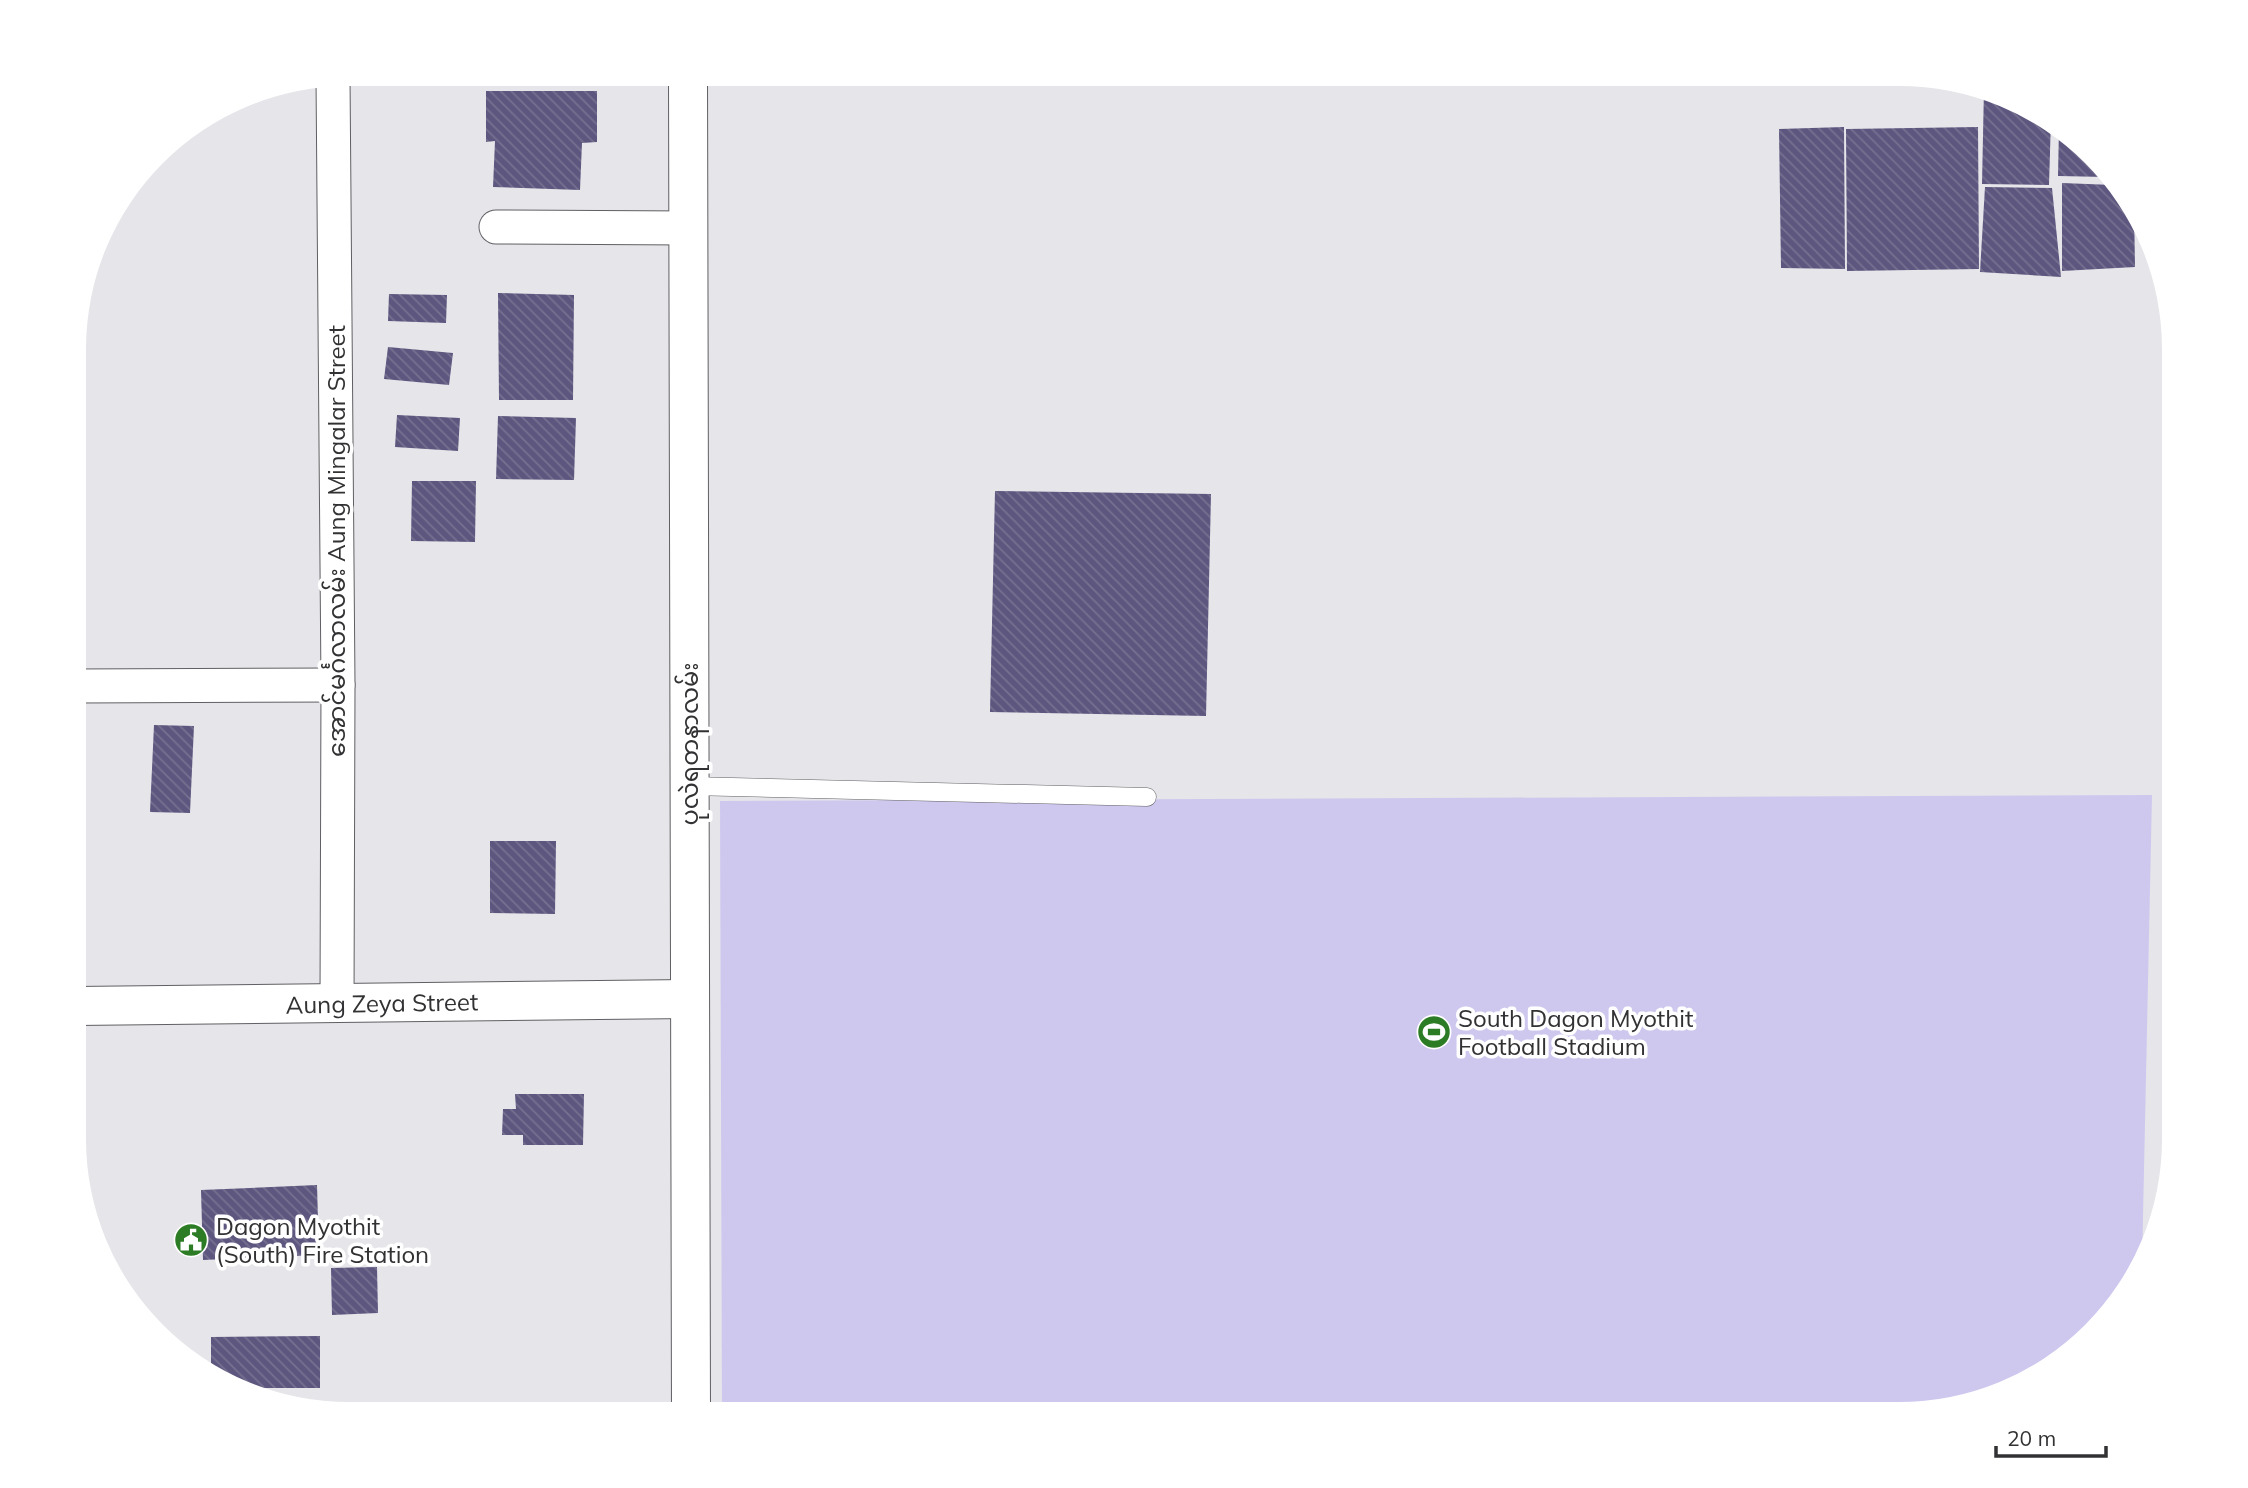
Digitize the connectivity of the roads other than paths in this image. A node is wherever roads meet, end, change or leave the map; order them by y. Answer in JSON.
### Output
{"nodes":[{"id":1,"x":333,"y":86,"type":"edge"},
{"id":2,"x":688,"y":86,"type":"edge"},
{"id":3,"x":496,"y":227,"type":"dead end"},
{"id":4,"x":689,"y":228,"type":"junction"},
{"id":5,"x":338,"y":685,"type":"junction"},
{"id":6,"x":86,"y":686,"type":"edge"},
{"id":7,"x":689,"y":786,"type":"junction"},
{"id":8,"x":1147,"y":797,"type":"dead end"},
{"id":9,"x":689,"y":999,"type":"junction"},
{"id":10,"x":337,"y":1004,"type":"junction"},
{"id":11,"x":86,"y":1006,"type":"edge"},
{"id":12,"x":691,"y":1402,"type":"edge"}],
"edges":[{"from":1,"to":5,"type":"street","name":"အောင်မင်္ဂလာလမ်း Aung Mingalar Street"},
{"from":2,"to":4,"type":"street","name":"ပုလဲရတနာလမ်း"},
{"from":3,"to":4,"type":"street"},
{"from":4,"to":7,"type":"street","name":"ပုလဲရတနာလမ်း"},
{"from":5,"to":6,"type":"street"},
{"from":5,"to":10,"type":"street","name":"အောင်မင်္ဂလာလမ်း Aung Mingalar Street"},
{"from":7,"to":8,"type":"lane"},
{"from":7,"to":9,"type":"street","name":"ပုလဲရတနာလမ်း"},
{"from":9,"to":10,"type":"street","name":"Aung Zeya Street"},
{"from":9,"to":12,"type":"street","name":"ပုလဲရတနာလမ်း"},
{"from":10,"to":11,"type":"street","name":"Aung Zeya Street"}]}
